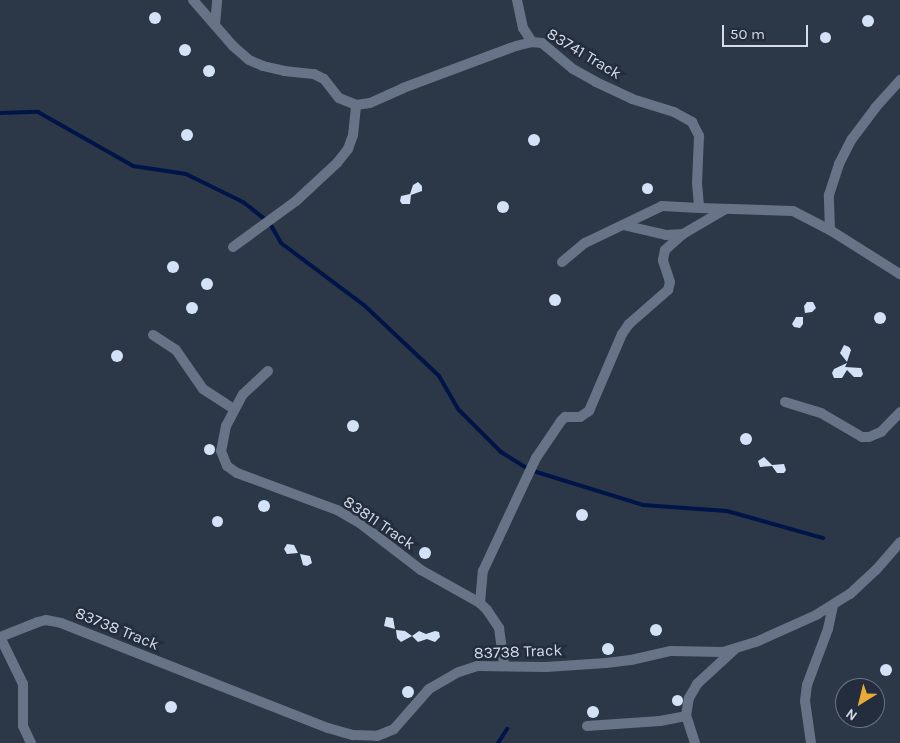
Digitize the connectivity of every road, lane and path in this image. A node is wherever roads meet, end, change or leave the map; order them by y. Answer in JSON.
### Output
{"nodes":[{"id":1,"x":193,"y":0,"type":"edge"},
{"id":2,"x":217,"y":0,"type":"edge"},
{"id":3,"x":517,"y":0,"type":"edge"},
{"id":4,"x":215,"y":25,"type":"junction"},
{"id":5,"x":532,"y":42,"type":"junction"},
{"id":6,"x":900,"y":80,"type":"edge"},
{"id":7,"x":356,"y":105,"type":"junction"},
{"id":8,"x":699,"y":208,"type":"junction"},
{"id":9,"x":724,"y":210,"type":"junction"},
{"id":10,"x":623,"y":225,"type":"junction"},
{"id":11,"x":830,"y":230,"type":"junction"},
{"id":12,"x":683,"y":234,"type":"junction"},
{"id":13,"x":233,"y":247,"type":"dead end"},
{"id":14,"x":562,"y":262,"type":"dead end"},
{"id":15,"x":900,"y":274,"type":"edge"},
{"id":16,"x":153,"y":335,"type":"dead end"},
{"id":17,"x":268,"y":371,"type":"dead end"},
{"id":18,"x":785,"y":402,"type":"dead end"},
{"id":19,"x":235,"y":406,"type":"junction"},
{"id":20,"x":900,"y":412,"type":"edge"},
{"id":21,"x":900,"y":542,"type":"edge"},
{"id":22,"x":480,"y":603,"type":"junction"},
{"id":23,"x":833,"y":606,"type":"junction"},
{"id":24,"x":0,"y":637,"type":"edge"},
{"id":25,"x":736,"y":649,"type":"junction"},
{"id":26,"x":504,"y":665,"type":"junction"},
{"id":27,"x":686,"y":716,"type":"junction"},
{"id":28,"x":588,"y":726,"type":"dead end"},
{"id":29,"x":31,"y":743,"type":"edge"},
{"id":30,"x":695,"y":743,"type":"edge"},
{"id":31,"x":810,"y":743,"type":"edge"}],
"edges":[{"from":1,"to":4,"type":"street"},
{"from":2,"to":4,"type":"street"},
{"from":3,"to":5,"type":"street"},
{"from":4,"to":7,"type":"street"},
{"from":5,"to":7,"type":"street","name":"83741 Track"},
{"from":5,"to":8,"type":"street","name":"83741 Track"},
{"from":6,"to":11,"type":"street"},
{"from":7,"to":13,"type":"street"},
{"from":8,"to":9,"type":"street"},
{"from":8,"to":10,"type":"street"},
{"from":9,"to":11,"type":"street"},
{"from":9,"to":12,"type":"street"},
{"from":10,"to":12,"type":"street"},
{"from":10,"to":14,"type":"street"},
{"from":11,"to":15,"type":"street"},
{"from":12,"to":22,"type":"street"},
{"from":16,"to":19,"type":"street"},
{"from":17,"to":19,"type":"street"},
{"from":18,"to":20,"type":"street"},
{"from":19,"to":22,"type":"street","name":"83811 Track"},
{"from":21,"to":23,"type":"street","name":"83738 Track"},
{"from":22,"to":26,"type":"street","name":"83811 Track"},
{"from":23,"to":25,"type":"street","name":"83738 Track"},
{"from":23,"to":31,"type":"street"},
{"from":24,"to":26,"type":"street","name":"83738 Track"},
{"from":24,"to":29,"type":"street"},
{"from":25,"to":26,"type":"street","name":"83738 Track"},
{"from":25,"to":27,"type":"street"},
{"from":27,"to":28,"type":"street"},
{"from":27,"to":30,"type":"street"}]}
